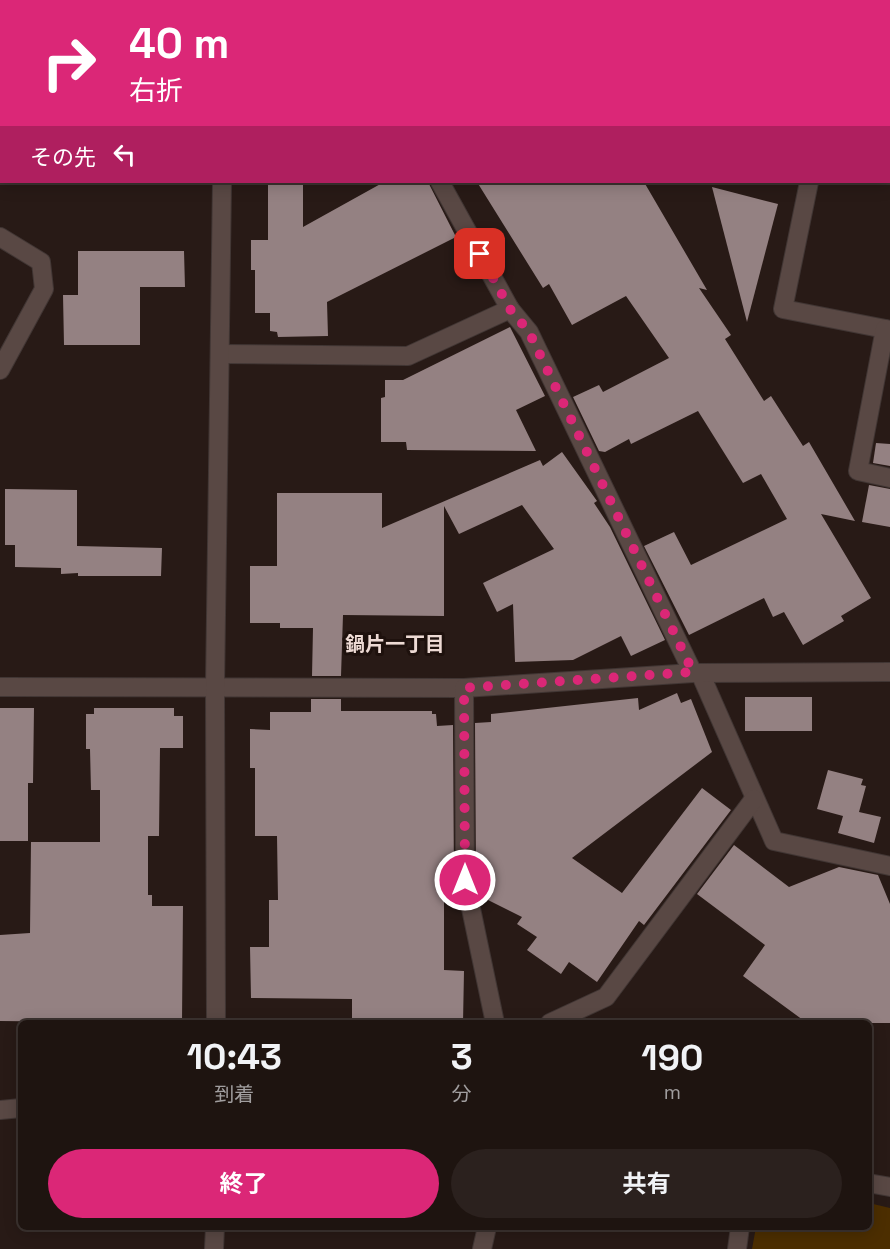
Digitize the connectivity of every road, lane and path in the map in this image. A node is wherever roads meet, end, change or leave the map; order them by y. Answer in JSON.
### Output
{"nodes":[{"id":1,"x":222,"y":183,"type":"edge"},
{"id":2,"x":441,"y":183,"type":"edge"},
{"id":3,"x":809,"y":183,"type":"edge"},
{"id":4,"x":0,"y":237,"type":"edge"},
{"id":5,"x":510,"y":309,"type":"junction"},
{"id":6,"x":888,"y":330,"type":"edge"},
{"id":7,"x":221,"y":354,"type":"junction"},
{"id":8,"x":0,"y":370,"type":"edge"},
{"id":9,"x":890,"y":478,"type":"edge"},
{"id":10,"x":696,"y":672,"type":"junction"},
{"id":11,"x":890,"y":672,"type":"edge"},
{"id":12,"x":0,"y":687,"type":"edge"},
{"id":13,"x":215,"y":688,"type":"junction"},
{"id":14,"x":464,"y":688,"type":"junction"},
{"id":15,"x":754,"y":799,"type":"junction"},
{"id":16,"x":890,"y":866,"type":"edge"},
{"id":17,"x":216,"y":1020,"type":"edge"},
{"id":18,"x":494,"y":1020,"type":"edge"},
{"id":19,"x":556,"y":1020,"type":"edge"},
{"id":20,"x":18,"y":1108,"type":"edge"},
{"id":21,"x":0,"y":1110,"type":"edge"},
{"id":22,"x":872,"y":1184,"type":"edge"},
{"id":23,"x":890,"y":1187,"type":"edge"},
{"id":24,"x":215,"y":1230,"type":"edge"},
{"id":25,"x":486,"y":1230,"type":"edge"},
{"id":26,"x":739,"y":1230,"type":"edge"},
{"id":27,"x":214,"y":1249,"type":"edge"},
{"id":28,"x":482,"y":1249,"type":"edge"},
{"id":29,"x":736,"y":1249,"type":"edge"}],
"edges":[{"from":1,"to":7,"type":"street"},
{"from":2,"to":5,"type":"street"},
{"from":3,"to":6,"type":"street"},
{"from":4,"to":8,"type":"street"},
{"from":5,"to":7,"type":"street"},
{"from":5,"to":10,"type":"street"},
{"from":6,"to":9,"type":"street"},
{"from":7,"to":13,"type":"street"},
{"from":10,"to":11,"type":"street"},
{"from":10,"to":14,"type":"street"},
{"from":10,"to":15,"type":"street"},
{"from":12,"to":13,"type":"street"},
{"from":13,"to":14,"type":"street"},
{"from":13,"to":17,"type":"street"},
{"from":14,"to":18,"type":"street"},
{"from":15,"to":16,"type":"street"},
{"from":15,"to":19,"type":"street"},
{"from":20,"to":21,"type":"street"},
{"from":22,"to":23,"type":"street"},
{"from":24,"to":27,"type":"street"},
{"from":25,"to":28,"type":"street"},
{"from":26,"to":29,"type":"street"}]}
